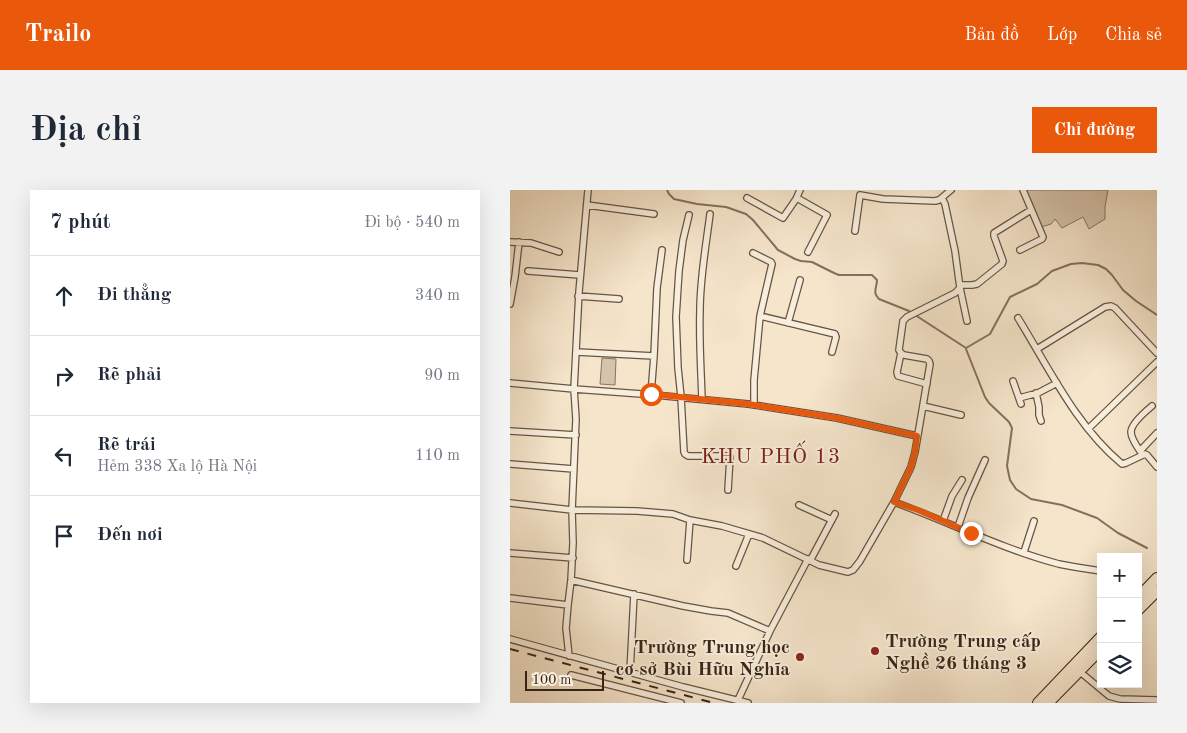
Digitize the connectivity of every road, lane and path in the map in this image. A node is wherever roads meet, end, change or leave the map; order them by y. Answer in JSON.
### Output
{"nodes":[{"id":1,"x":588,"y":190,"type":"edge"},
{"id":2,"x":800,"y":190,"type":"edge"},
{"id":3,"x":950,"y":190,"type":"edge"},
{"id":4,"x":1023,"y":190,"type":"edge"},
{"id":5,"x":861,"y":192,"type":"edge"},
{"id":6,"x":747,"y":198,"type":"dead end"},
{"id":7,"x":797,"y":198,"type":"junction"},
{"id":8,"x":942,"y":198,"type":"junction"},
{"id":9,"x":587,"y":206,"type":"junction"},
{"id":10,"x":1031,"y":210,"type":"junction"},
{"id":11,"x":654,"y":214,"type":"dead end"},
{"id":12,"x":710,"y":214,"type":"dead end"},
{"id":13,"x":689,"y":215,"type":"dead end"},
{"id":14,"x":855,"y":232,"type":"dead end"},
{"id":15,"x":510,"y":242,"type":"edge"},
{"id":16,"x":519,"y":242,"type":"junction"},
{"id":17,"x":662,"y":250,"type":"dead end"},
{"id":18,"x":1020,"y":250,"type":"dead end"},
{"id":19,"x":559,"y":252,"type":"dead end"},
{"id":20,"x":808,"y":252,"type":"dead end"},
{"id":21,"x":753,"y":253,"type":"dead end"},
{"id":22,"x":528,"y":271,"type":"dead end"},
{"id":23,"x":580,"y":275,"type":"junction"},
{"id":24,"x":800,"y":280,"type":"dead end"},
{"id":25,"x":960,"y":286,"type":"junction"},
{"id":26,"x":578,"y":296,"type":"junction"},
{"id":27,"x":619,"y":299,"type":"dead end"},
{"id":28,"x":510,"y":304,"type":"edge"},
{"id":29,"x":760,"y":316,"type":"junction"},
{"id":30,"x":1018,"y":318,"type":"dead end"},
{"id":31,"x":967,"y":321,"type":"dead end"},
{"id":32,"x":788,"y":322,"type":"junction"},
{"id":33,"x":1036,"y":349,"type":"junction"},
{"id":34,"x":577,"y":352,"type":"junction"},
{"id":35,"x":832,"y":352,"type":"dead end"},
{"id":36,"x":901,"y":353,"type":"junction"},
{"id":37,"x":1157,"y":354,"type":"edge"},
{"id":38,"x":654,"y":356,"type":"junction"},
{"id":39,"x":1157,"y":362,"type":"edge"},
{"id":40,"x":1013,"y":382,"type":"dead end"},
{"id":41,"x":510,"y":383,"type":"edge"},
{"id":42,"x":927,"y":384,"type":"junction"},
{"id":43,"x":1057,"y":384,"type":"junction"},
{"id":44,"x":574,"y":389,"type":"junction"},
{"id":45,"x":1036,"y":393,"type":"junction"},
{"id":46,"x":651,"y":394,"type":"junction"},
{"id":47,"x":681,"y":397,"type":"junction"},
{"id":48,"x":702,"y":399,"type":"junction"},
{"id":49,"x":754,"y":405,"type":"junction"},
{"id":50,"x":923,"y":406,"type":"junction"},
{"id":51,"x":1152,"y":406,"type":"dead end"},
{"id":52,"x":961,"y":416,"type":"dead end"},
{"id":53,"x":1041,"y":421,"type":"dead end"},
{"id":54,"x":1088,"y":429,"type":"junction"},
{"id":55,"x":510,"y":431,"type":"edge"},
{"id":56,"x":1157,"y":433,"type":"edge"},
{"id":57,"x":576,"y":435,"type":"junction"},
{"id":58,"x":917,"y":436,"type":"junction"},
{"id":59,"x":1141,"y":452,"type":"junction"},
{"id":60,"x":985,"y":460,"type":"dead end"},
{"id":61,"x":510,"y":464,"type":"edge"},
{"id":62,"x":1157,"y":467,"type":"edge"},
{"id":63,"x":574,"y":469,"type":"junction"},
{"id":64,"x":962,"y":480,"type":"dead end"},
{"id":65,"x":728,"y":490,"type":"dead end"},
{"id":66,"x":894,"y":502,"type":"junction"},
{"id":67,"x":510,"y":503,"type":"edge"},
{"id":68,"x":799,"y":505,"type":"dead end"},
{"id":69,"x":572,"y":510,"type":"junction"},
{"id":70,"x":690,"y":520,"type":"junction"},
{"id":71,"x":943,"y":521,"type":"junction"},
{"id":72,"x":1034,"y":521,"type":"dead end"},
{"id":73,"x":958,"y":527,"type":"junction"},
{"id":74,"x":749,"y":534,"type":"junction"},
{"id":75,"x":1024,"y":552,"type":"junction"},
{"id":76,"x":510,"y":553,"type":"edge"},
{"id":77,"x":573,"y":558,"type":"junction"},
{"id":78,"x":687,"y":560,"type":"dead end"},
{"id":79,"x":809,"y":560,"type":"junction"},
{"id":80,"x":736,"y":566,"type":"dead end"},
{"id":81,"x":1097,"y":570,"type":"edge"},
{"id":82,"x":1157,"y":578,"type":"edge"},
{"id":83,"x":571,"y":580,"type":"junction"},
{"id":84,"x":1157,"y":591,"type":"edge"},
{"id":85,"x":634,"y":594,"type":"junction"},
{"id":86,"x":1142,"y":594,"type":"edge"},
{"id":87,"x":510,"y":598,"type":"edge"},
{"id":88,"x":568,"y":605,"type":"junction"},
{"id":89,"x":1142,"y":606,"type":"edge"},
{"id":90,"x":770,"y":631,"type":"junction"},
{"id":91,"x":510,"y":639,"type":"edge"},
{"id":92,"x":1097,"y":641,"type":"edge"},
{"id":93,"x":1097,"y":653,"type":"edge"},
{"id":94,"x":569,"y":656,"type":"junction"},
{"id":95,"x":1079,"y":671,"type":"junction"},
{"id":96,"x":630,"y":672,"type":"junction"},
{"id":97,"x":571,"y":674,"type":"dead end"},
{"id":98,"x":738,"y":700,"type":"junction"},
{"id":99,"x":1157,"y":700,"type":"edge"},
{"id":100,"x":681,"y":703,"type":"edge"},
{"id":101,"x":748,"y":703,"type":"edge"},
{"id":102,"x":1038,"y":703,"type":"edge"},
{"id":103,"x":1048,"y":703,"type":"edge"}],
"edges":[{"from":1,"to":9,"type":"street"},
{"from":2,"to":7,"type":"street"},
{"from":3,"to":8,"type":"street"},
{"from":4,"to":10,"type":"street"},
{"from":5,"to":8,"type":"street"},
{"from":5,"to":14,"type":"street"},
{"from":6,"to":7,"type":"street"},
{"from":7,"to":20,"type":"street"},
{"from":8,"to":25,"type":"street"},
{"from":9,"to":11,"type":"street"},
{"from":9,"to":23,"type":"street"},
{"from":10,"to":18,"type":"street"},
{"from":10,"to":25,"type":"street"},
{"from":12,"to":48,"type":"street"},
{"from":13,"to":47,"type":"street"},
{"from":15,"to":16,"type":"street"},
{"from":16,"to":19,"type":"street"},
{"from":16,"to":28,"type":"street"},
{"from":17,"to":38,"type":"street"},
{"from":21,"to":29,"type":"street"},
{"from":22,"to":23,"type":"street"},
{"from":23,"to":26,"type":"street"},
{"from":24,"to":32,"type":"street"},
{"from":25,"to":31,"type":"street"},
{"from":25,"to":36,"type":"street"},
{"from":26,"to":27,"type":"street"},
{"from":26,"to":34,"type":"street"},
{"from":29,"to":32,"type":"street"},
{"from":29,"to":49,"type":"street"},
{"from":30,"to":33,"type":"street"},
{"from":32,"to":35,"type":"street"},
{"from":33,"to":37,"type":"street"},
{"from":33,"to":43,"type":"street"},
{"from":34,"to":38,"type":"street"},
{"from":34,"to":44,"type":"street"},
{"from":36,"to":42,"type":"street"},
{"from":36,"to":42,"type":"street"},
{"from":38,"to":46,"type":"street"},
{"from":39,"to":54,"type":"street"},
{"from":40,"to":45,"type":"street"},
{"from":41,"to":44,"type":"street"},
{"from":42,"to":50,"type":"street"},
{"from":43,"to":45,"type":"street"},
{"from":43,"to":54,"type":"street"},
{"from":44,"to":46,"type":"street"},
{"from":44,"to":57,"type":"street"},
{"from":45,"to":53,"type":"street"},
{"from":46,"to":47,"type":"street"},
{"from":47,"to":48,"type":"street"},
{"from":47,"to":65,"type":"street"},
{"from":48,"to":49,"type":"street"},
{"from":49,"to":58,"type":"street"},
{"from":50,"to":52,"type":"street"},
{"from":50,"to":58,"type":"street"},
{"from":51,"to":59,"type":"street"},
{"from":54,"to":59,"type":"street"},
{"from":55,"to":57,"type":"street"},
{"from":56,"to":59,"type":"street"},
{"from":57,"to":63,"type":"street"},
{"from":58,"to":66,"type":"street"},
{"from":59,"to":62,"type":"street"},
{"from":60,"to":73,"type":"street"},
{"from":61,"to":63,"type":"street"},
{"from":63,"to":69,"type":"street"},
{"from":64,"to":71,"type":"street"},
{"from":66,"to":71,"type":"street"},
{"from":66,"to":79,"type":"street"},
{"from":67,"to":69,"type":"street"},
{"from":68,"to":79,"type":"street"},
{"from":69,"to":70,"type":"street"},
{"from":69,"to":77,"type":"street"},
{"from":70,"to":74,"type":"street"},
{"from":70,"to":78,"type":"street"},
{"from":71,"to":73,"type":"street"},
{"from":72,"to":75,"type":"street"},
{"from":73,"to":75,"type":"street"},
{"from":74,"to":79,"type":"street"},
{"from":74,"to":80,"type":"street"},
{"from":75,"to":81,"type":"street"},
{"from":76,"to":77,"type":"street"},
{"from":77,"to":83,"type":"street"},
{"from":79,"to":90,"type":"street"},
{"from":82,"to":86,"type":"highway"},
{"from":83,"to":85,"type":"street"},
{"from":83,"to":88,"type":"street"},
{"from":84,"to":89,"type":"highway"},
{"from":85,"to":90,"type":"street"},
{"from":85,"to":96,"type":"street"},
{"from":87,"to":88,"type":"street"},
{"from":88,"to":94,"type":"street"},
{"from":90,"to":98,"type":"street"},
{"from":91,"to":94,"type":"street"},
{"from":92,"to":102,"type":"highway"},
{"from":93,"to":95,"type":"highway"},
{"from":94,"to":96,"type":"street"},
{"from":95,"to":99,"type":"street"},
{"from":95,"to":103,"type":"highway"},
{"from":96,"to":98,"type":"street"},
{"from":97,"to":100,"type":"street"},
{"from":98,"to":101,"type":"street"}]}
